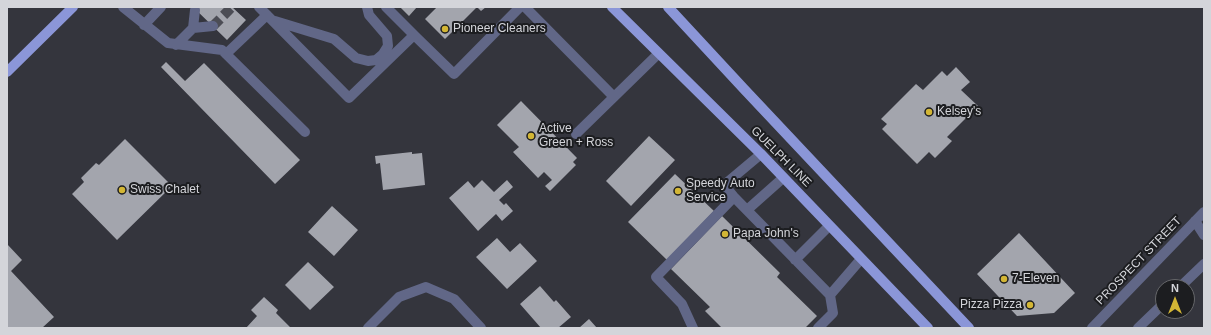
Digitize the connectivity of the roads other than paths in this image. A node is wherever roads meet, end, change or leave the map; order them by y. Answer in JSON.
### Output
{"nodes":[{"id":1,"x":73,"y":7,"type":"edge"},
{"id":2,"x":123,"y":7,"type":"edge"},
{"id":3,"x":161,"y":7,"type":"edge"},
{"id":4,"x":259,"y":7,"type":"edge"},
{"id":5,"x":367,"y":7,"type":"edge"},
{"id":6,"x":386,"y":7,"type":"edge"},
{"id":7,"x":520,"y":7,"type":"edge"},
{"id":8,"x":525,"y":7,"type":"edge"},
{"id":9,"x":612,"y":7,"type":"edge"},
{"id":10,"x":668,"y":7,"type":"edge"},
{"id":11,"x":195,"y":10,"type":"dead end"},
{"id":12,"x":270,"y":18,"type":"junction"},
{"id":13,"x":144,"y":25,"type":"junction"},
{"id":14,"x":213,"y":26,"type":"tunnel mouth"},
{"id":15,"x":193,"y":28,"type":"junction"},
{"id":16,"x":414,"y":36,"type":"junction"},
{"id":17,"x":176,"y":45,"type":"junction"},
{"id":18,"x":226,"y":54,"type":"junction"},
{"id":19,"x":658,"y":54,"type":"junction"},
{"id":20,"x":7,"y":72,"type":"edge"},
{"id":21,"x":614,"y":97,"type":"junction"},
{"id":22,"x":305,"y":132,"type":"dead end"},
{"id":23,"x":576,"y":134,"type":"dead end"},
{"id":24,"x":761,"y":154,"type":"junction"},
{"id":25,"x":783,"y":178,"type":"junction"},
{"id":26,"x":734,"y":197,"type":"junction"},
{"id":27,"x":747,"y":210,"type":"junction"},
{"id":28,"x":1204,"y":212,"type":"edge"},
{"id":29,"x":1195,"y":221,"type":"junction"},
{"id":30,"x":829,"y":226,"type":"junction"},
{"id":31,"x":1204,"y":235,"type":"edge"},
{"id":32,"x":861,"y":259,"type":"junction"},
{"id":33,"x":796,"y":260,"type":"junction"},
{"id":34,"x":1204,"y":264,"type":"edge"},
{"id":35,"x":1188,"y":279,"type":"edge"},
{"id":36,"x":830,"y":295,"type":"junction"},
{"id":37,"x":1155,"y":312,"type":"edge"},
{"id":38,"x":368,"y":328,"type":"edge"},
{"id":39,"x":481,"y":328,"type":"edge"},
{"id":40,"x":693,"y":328,"type":"edge"},
{"id":41,"x":818,"y":328,"type":"edge"},
{"id":42,"x":928,"y":328,"type":"edge"},
{"id":43,"x":969,"y":328,"type":"edge"},
{"id":44,"x":1092,"y":328,"type":"edge"},
{"id":45,"x":1138,"y":328,"type":"edge"}],
"edges":[{"from":1,"to":20,"type":"main road"},
{"from":2,"to":13,"type":"street"},
{"from":3,"to":13,"type":"street"},
{"from":4,"to":12,"type":"street"},
{"from":5,"to":12,"type":"street"},
{"from":6,"to":16,"type":"street"},
{"from":7,"to":16,"type":"street"},
{"from":8,"to":21,"type":"street"},
{"from":9,"to":19,"type":"main road","name":"GUELPH LINE"},
{"from":10,"to":43,"type":"main road","name":"GUELPH LINE"},
{"from":11,"to":15,"type":"street"},
{"from":12,"to":16,"type":"street"},
{"from":12,"to":18,"type":"street"},
{"from":13,"to":17,"type":"street"},
{"from":14,"to":15,"type":"street"},
{"from":15,"to":17,"type":"street"},
{"from":17,"to":18,"type":"street"},
{"from":18,"to":22,"type":"street"},
{"from":19,"to":21,"type":"street"},
{"from":19,"to":24,"type":"main road","name":"GUELPH LINE"},
{"from":21,"to":23,"type":"street"},
{"from":24,"to":25,"type":"main road","name":"GUELPH LINE"},
{"from":24,"to":26,"type":"street"},
{"from":25,"to":27,"type":"street"},
{"from":25,"to":30,"type":"main road","name":"GUELPH LINE"},
{"from":26,"to":27,"type":"street"},
{"from":26,"to":40,"type":"street"},
{"from":27,"to":33,"type":"street"},
{"from":28,"to":29,"type":"street","name":"PROSPECT STREET"},
{"from":29,"to":31,"type":"street"},
{"from":29,"to":44,"type":"street","name":"PROSPECT STREET"},
{"from":30,"to":32,"type":"main road","name":"GUELPH LINE"},
{"from":30,"to":33,"type":"street"},
{"from":32,"to":36,"type":"street"},
{"from":32,"to":42,"type":"main road","name":"GUELPH LINE"},
{"from":33,"to":36,"type":"street"},
{"from":34,"to":35,"type":"street"},
{"from":36,"to":41,"type":"street"},
{"from":37,"to":45,"type":"street"},
{"from":38,"to":39,"type":"street"}]}
